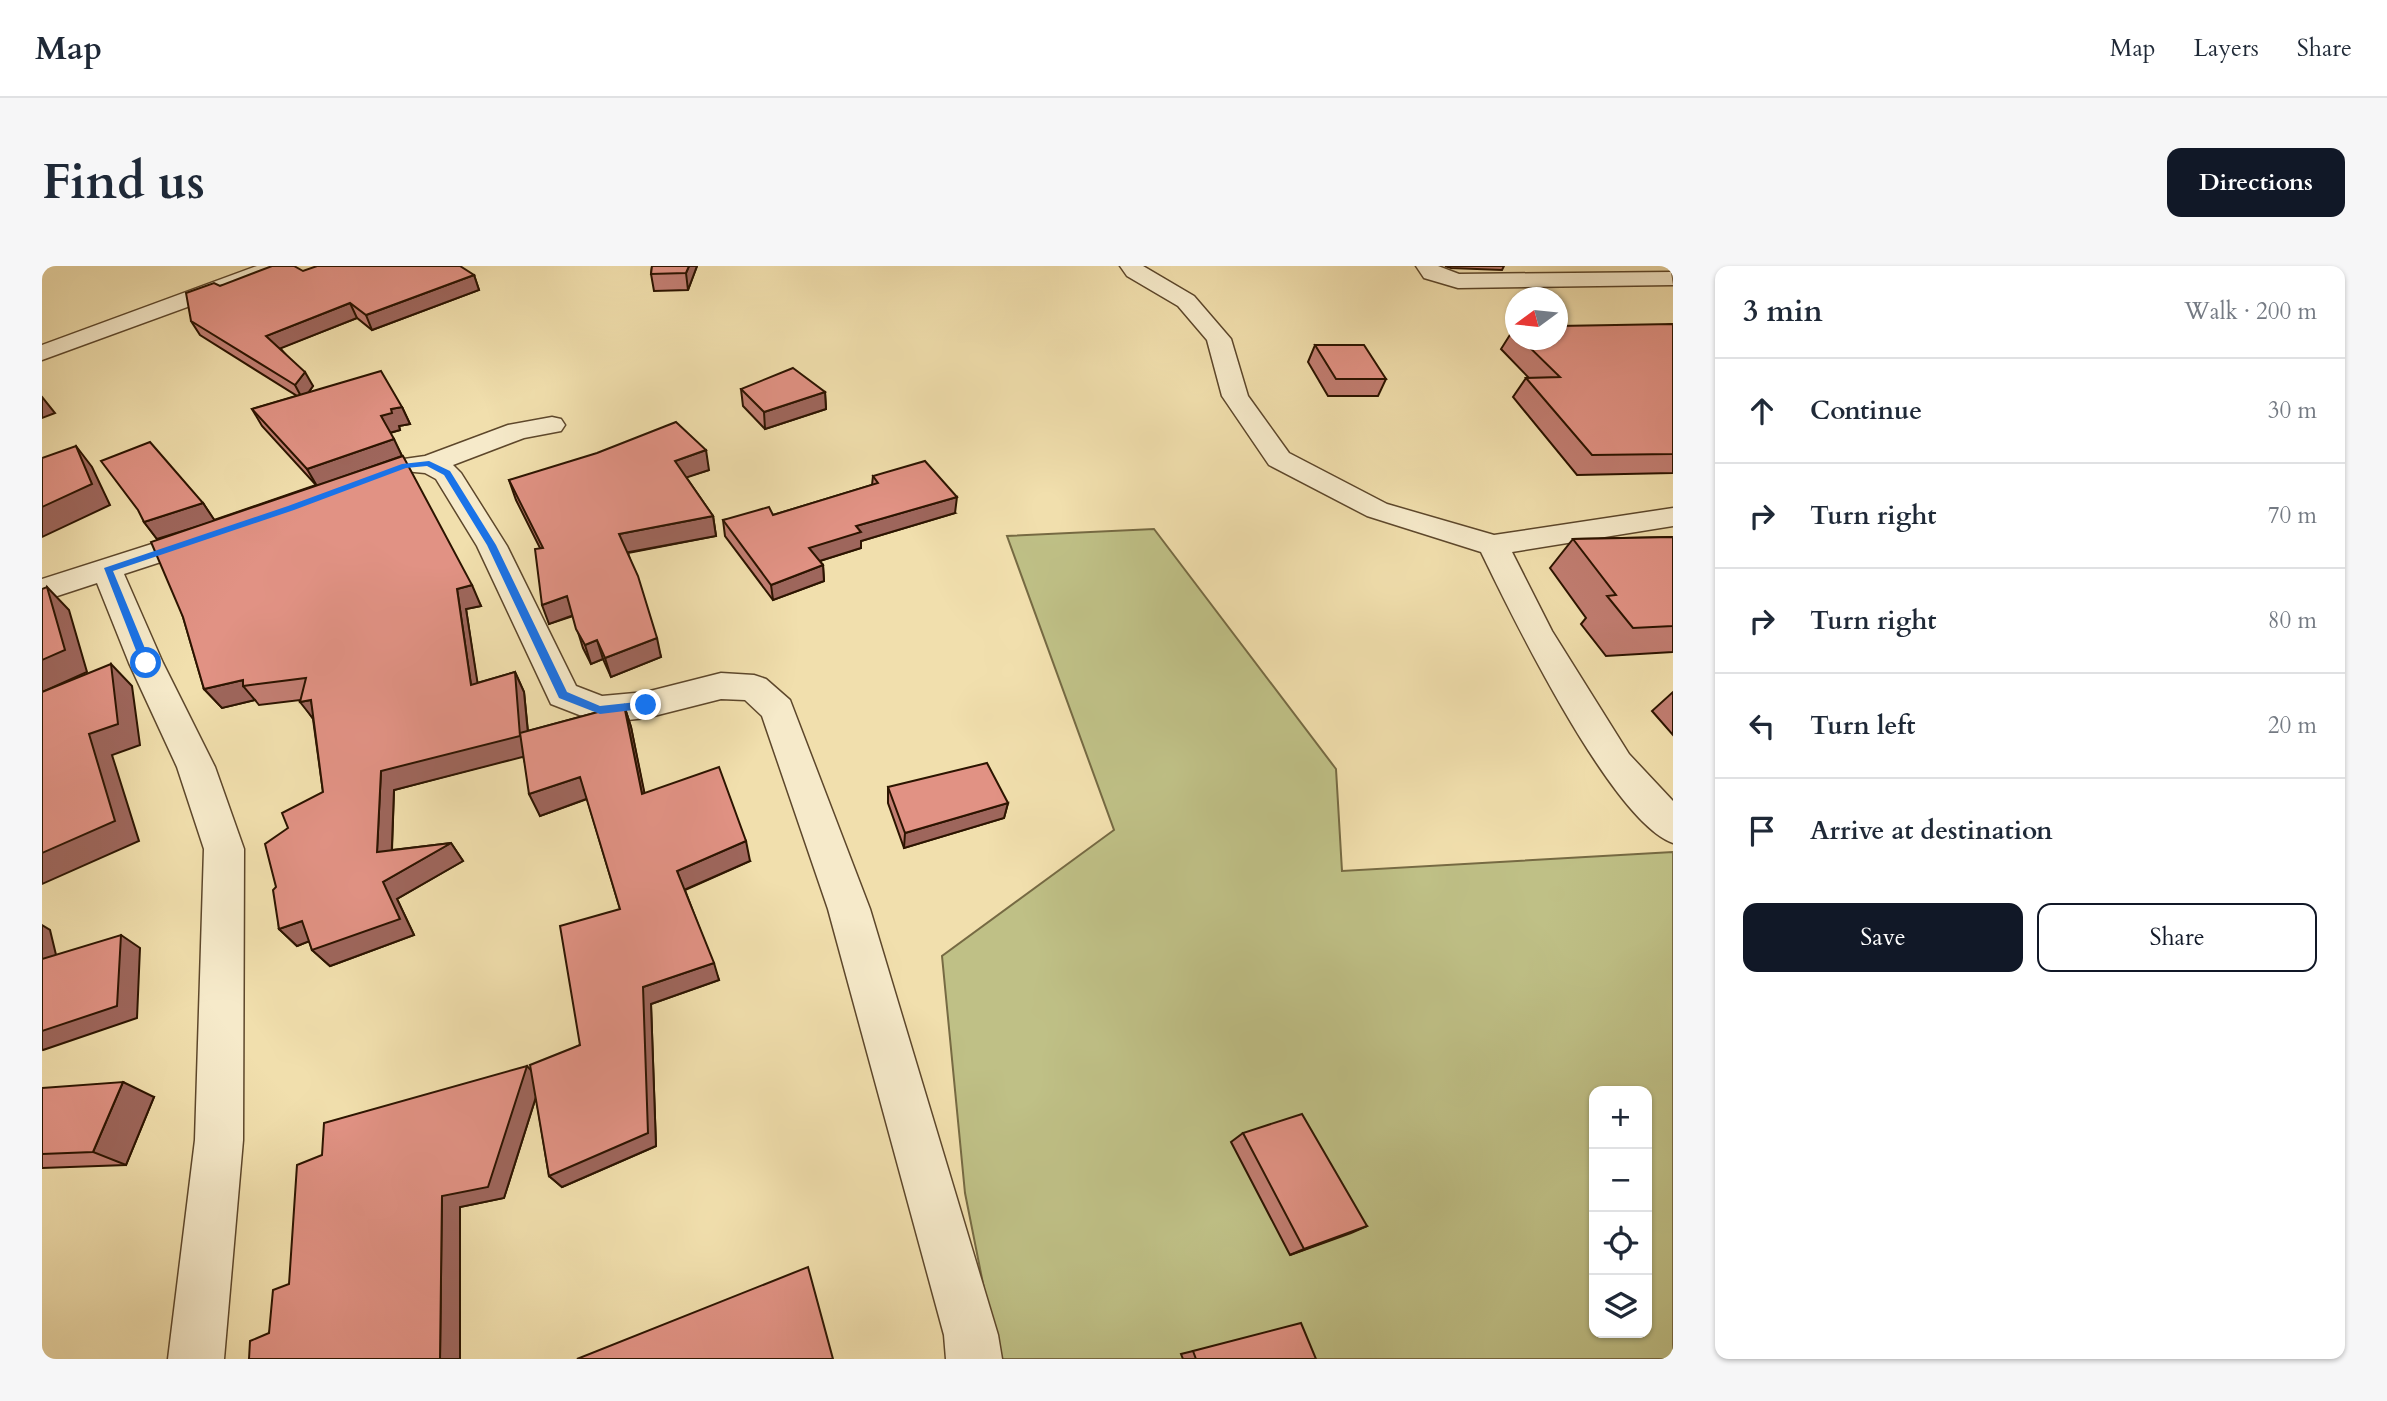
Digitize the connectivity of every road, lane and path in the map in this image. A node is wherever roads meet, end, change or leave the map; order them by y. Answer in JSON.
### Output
{"nodes":[{"id":1,"x":278,"y":266,"type":"edge"},
{"id":2,"x":1131,"y":266,"type":"edge"},
{"id":3,"x":1427,"y":266,"type":"edge"},
{"id":4,"x":1667,"y":275,"type":"edge"},
{"id":5,"x":42,"y":353,"type":"edge"},
{"id":6,"x":552,"y":425,"type":"dead end"},
{"id":7,"x":1673,"y":517,"type":"edge"},
{"id":8,"x":237,"y":526,"type":"edge"},
{"id":9,"x":1493,"y":545,"type":"junction"},
{"id":10,"x":107,"y":570,"type":"junction"},
{"id":11,"x":42,"y":590,"type":"edge"},
{"id":12,"x":1673,"y":827,"type":"edge"},
{"id":13,"x":196,"y":1359,"type":"edge"},
{"id":14,"x":974,"y":1359,"type":"edge"}],
"edges":[{"from":1,"to":5,"type":"street"},
{"from":2,"to":9,"type":"street"},
{"from":3,"to":4,"type":"street"},
{"from":6,"to":14,"type":"street"},
{"from":7,"to":9,"type":"street"},
{"from":8,"to":10,"type":"street"},
{"from":9,"to":12,"type":"street"},
{"from":10,"to":11,"type":"street"},
{"from":10,"to":13,"type":"street"}]}
